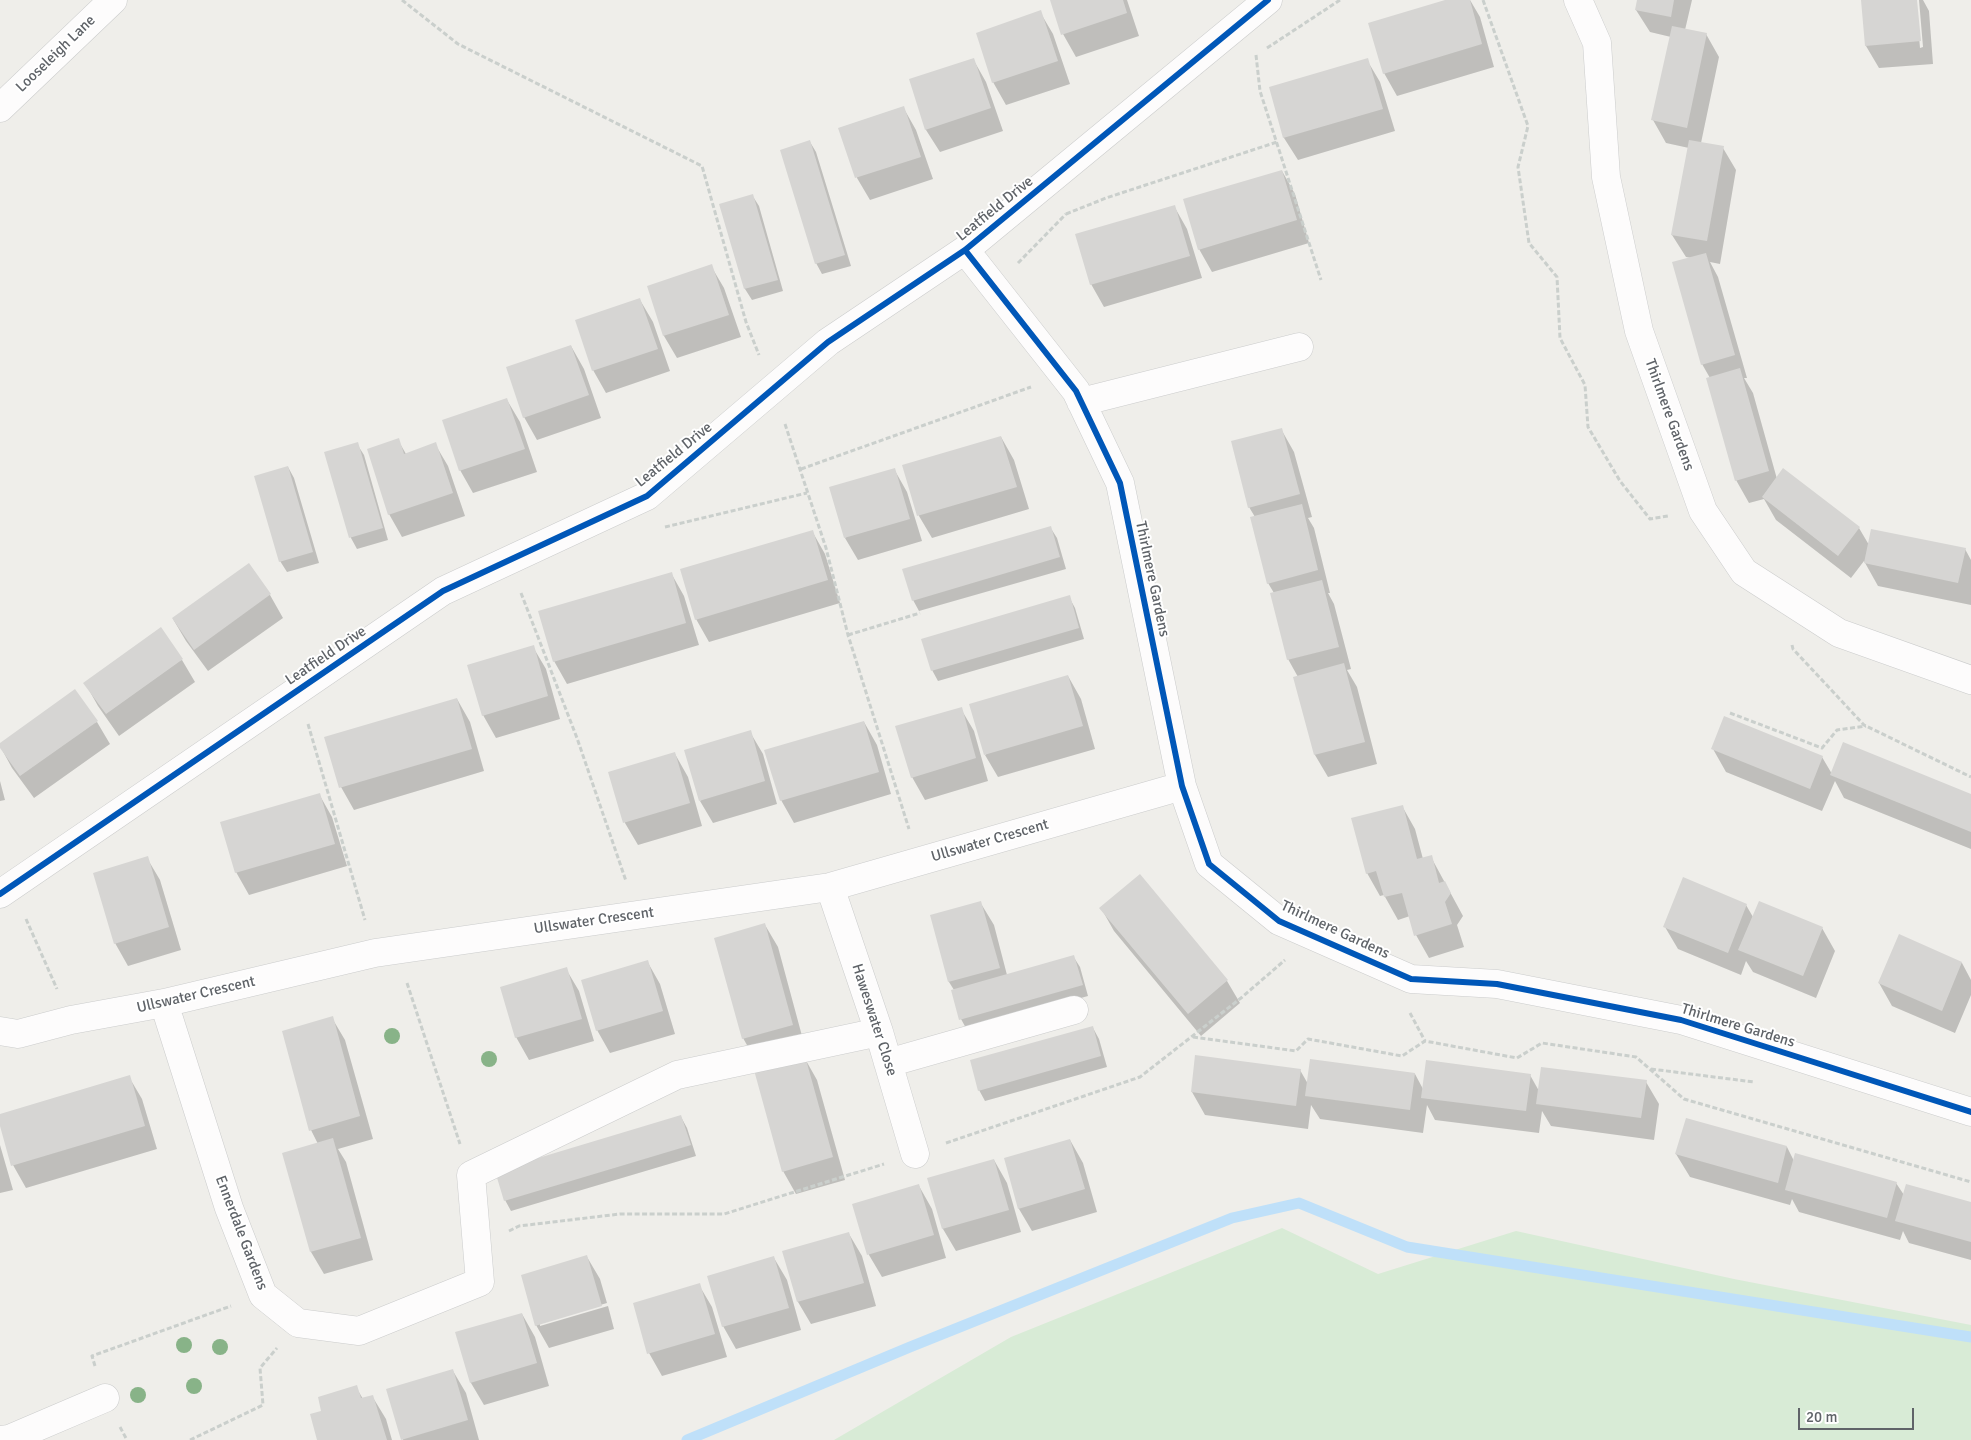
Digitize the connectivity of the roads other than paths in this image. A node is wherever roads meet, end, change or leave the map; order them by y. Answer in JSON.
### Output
{"nodes":[{"id":1,"x":113,"y":0,"type":"edge"},
{"id":2,"x":1268,"y":0,"type":"edge"},
{"id":3,"x":1578,"y":0,"type":"edge"},
{"id":4,"x":3,"y":99,"type":"edge"},
{"id":5,"x":965,"y":250,"type":"junction"},
{"id":6,"x":1300,"y":347,"type":"dead end"},
{"id":7,"x":1081,"y":402,"type":"junction"},
{"id":8,"x":1971,"y":680,"type":"edge"},
{"id":9,"x":1182,"y":786,"type":"junction"},
{"id":10,"x":830,"y":887,"type":"junction"},
{"id":11,"x":4,"y":888,"type":"edge"},
{"id":12,"x":164,"y":1003,"type":"junction"},
{"id":13,"x":1074,"y":1010,"type":"dead end"},
{"id":14,"x":0,"y":1031,"type":"edge"},
{"id":15,"x":879,"y":1032,"type":"junction"},
{"id":16,"x":888,"y":1063,"type":"junction"},
{"id":17,"x":1971,"y":1112,"type":"edge"},
{"id":18,"x":916,"y":1154,"type":"road end"},
{"id":19,"x":105,"y":1398,"type":"road end"},
{"id":20,"x":1,"y":1440,"type":"edge"}],
"edges":[{"from":1,"to":4,"type":"street","name":"Looseleigh Lane"},
{"from":2,"to":5,"type":"street","name":"Leatfield Drive"},
{"from":3,"to":8,"type":"street","name":"Thirlmere Gardens"},
{"from":5,"to":7,"type":"street","name":"Thirlmere Gardens"},
{"from":5,"to":11,"type":"street","name":"Leatfield Drive"},
{"from":6,"to":7,"type":"street"},
{"from":7,"to":9,"type":"street","name":"Thirlmere Gardens"},
{"from":9,"to":10,"type":"street","name":"Ullswater Crescent"},
{"from":9,"to":17,"type":"street","name":"Thirlmere Gardens"},
{"from":10,"to":12,"type":"street","name":"Ullswater Crescent"},
{"from":10,"to":15,"type":"street","name":"Haweswater Close"},
{"from":12,"to":14,"type":"street","name":"Ullswater Crescent"},
{"from":12,"to":15,"type":"street","name":"Ennerdale Gardens"},
{"from":13,"to":16,"type":"street"},
{"from":15,"to":16,"type":"street","name":"Haweswater Close"},
{"from":16,"to":18,"type":"street","name":"Haweswater Close"},
{"from":19,"to":20,"type":"street"}]}
